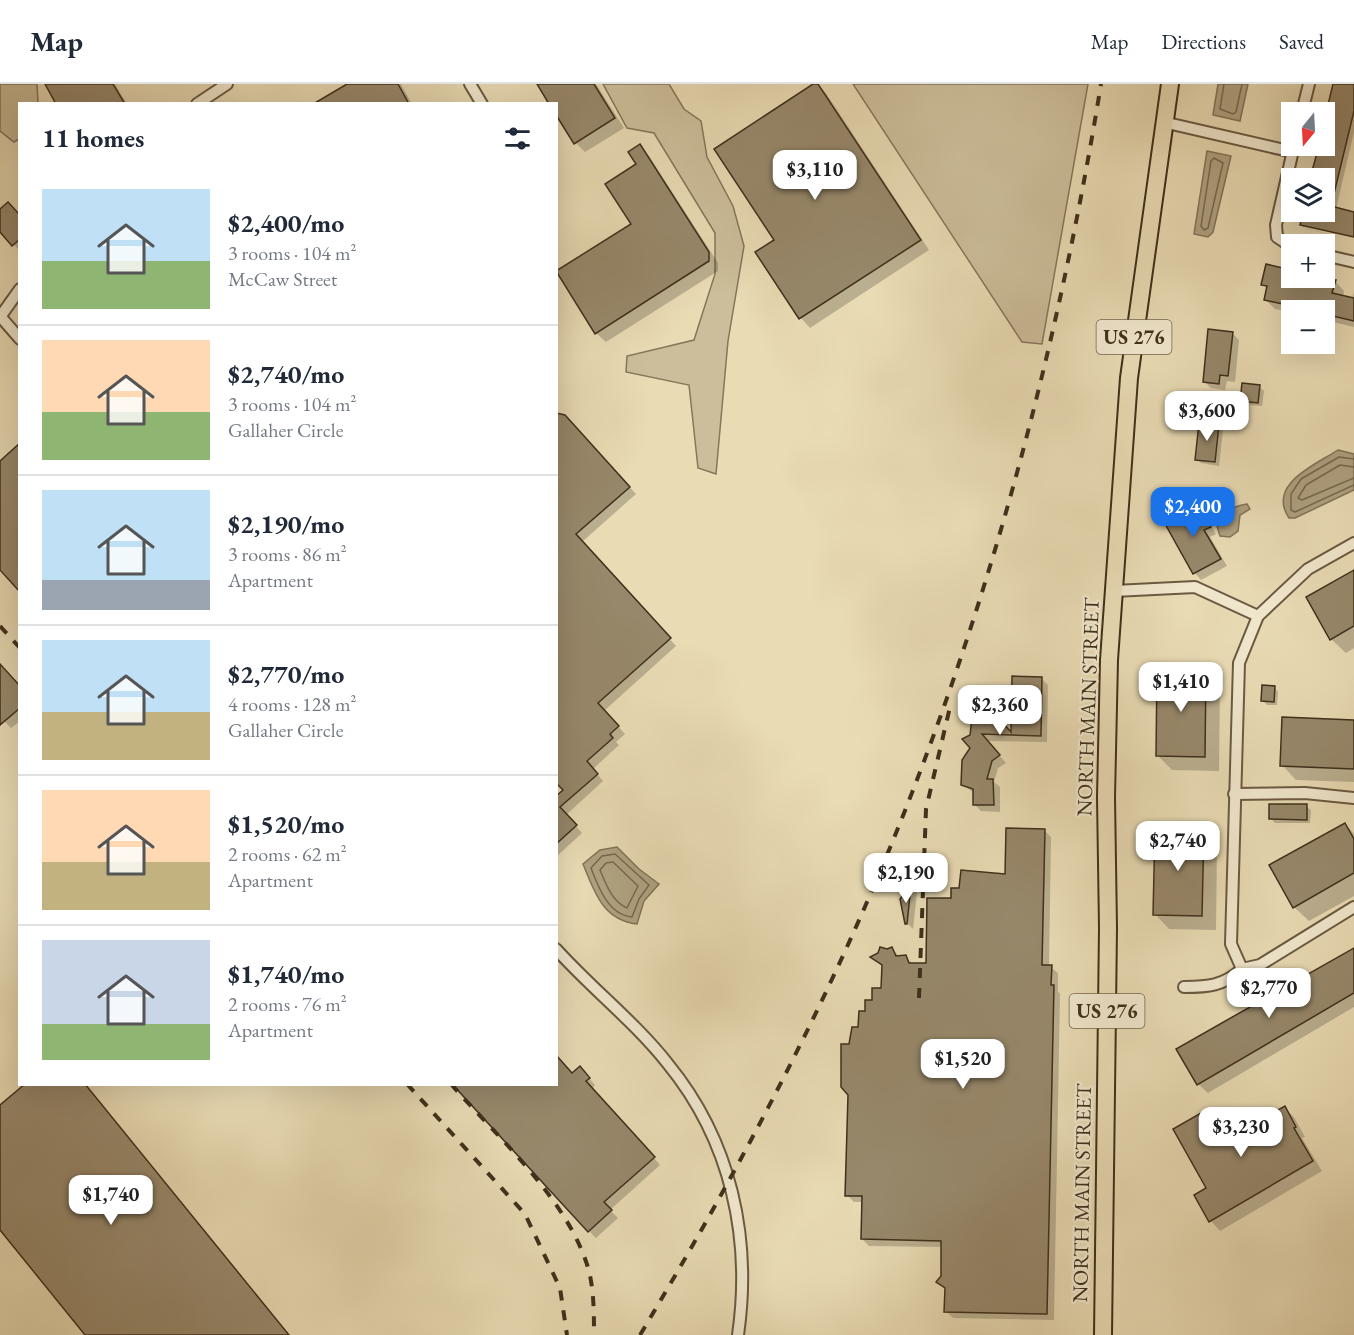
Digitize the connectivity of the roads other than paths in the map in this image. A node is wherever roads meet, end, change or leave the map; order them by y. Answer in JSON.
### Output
{"nodes":[{"id":1,"x":227,"y":84,"type":"edge"},
{"id":2,"x":470,"y":84,"type":"edge"},
{"id":3,"x":1170,"y":84,"type":"edge"},
{"id":4,"x":1309,"y":84,"type":"edge"},
{"id":5,"x":200,"y":102,"type":"edge"},
{"id":6,"x":481,"y":102,"type":"edge"},
{"id":7,"x":1304,"y":102,"type":"edge"},
{"id":8,"x":1163,"y":122,"type":"junction"},
{"id":9,"x":1281,"y":147,"type":"edge"},
{"id":10,"x":1291,"y":156,"type":"edge"},
{"id":11,"x":1281,"y":240,"type":"edge"},
{"id":12,"x":1335,"y":258,"type":"edge"},
{"id":13,"x":1354,"y":262,"type":"edge"},
{"id":14,"x":18,"y":292,"type":"edge"},
{"id":15,"x":0,"y":316,"type":"edge"},
{"id":16,"x":18,"y":337,"type":"edge"},
{"id":17,"x":1354,"y":543,"type":"edge"},
{"id":18,"x":1114,"y":591,"type":"junction"},
{"id":19,"x":1258,"y":616,"type":"junction"},
{"id":20,"x":1234,"y":794,"type":"junction"},
{"id":21,"x":1354,"y":798,"type":"edge"},
{"id":22,"x":1354,"y":907,"type":"edge"},
{"id":23,"x":558,"y":951,"type":"edge"},
{"id":24,"x":1242,"y":969,"type":"junction"},
{"id":25,"x":1184,"y":987,"type":"dead end"},
{"id":26,"x":738,"y":1335,"type":"edge"},
{"id":27,"x":1103,"y":1335,"type":"edge"}],
"edges":[{"from":1,"to":5,"type":"street"},
{"from":2,"to":6,"type":"street"},
{"from":3,"to":8,"type":"main road","name":"NORTH MAIN STREET","number":"US 276"},
{"from":4,"to":7,"type":"street"},
{"from":8,"to":9,"type":"street"},
{"from":8,"to":18,"type":"main road","name":"NORTH MAIN STREET","number":"US 276"},
{"from":10,"to":11,"type":"street"},
{"from":12,"to":13,"type":"street"},
{"from":14,"to":15,"type":"street"},
{"from":15,"to":16,"type":"street"},
{"from":17,"to":19,"type":"street"},
{"from":18,"to":19,"type":"street"},
{"from":18,"to":27,"type":"main road","name":"NORTH MAIN STREET","number":"US 276"},
{"from":19,"to":20,"type":"street"},
{"from":20,"to":21,"type":"street"},
{"from":20,"to":24,"type":"street"},
{"from":22,"to":24,"type":"street"},
{"from":23,"to":26,"type":"street"},
{"from":24,"to":25,"type":"street"}]}
